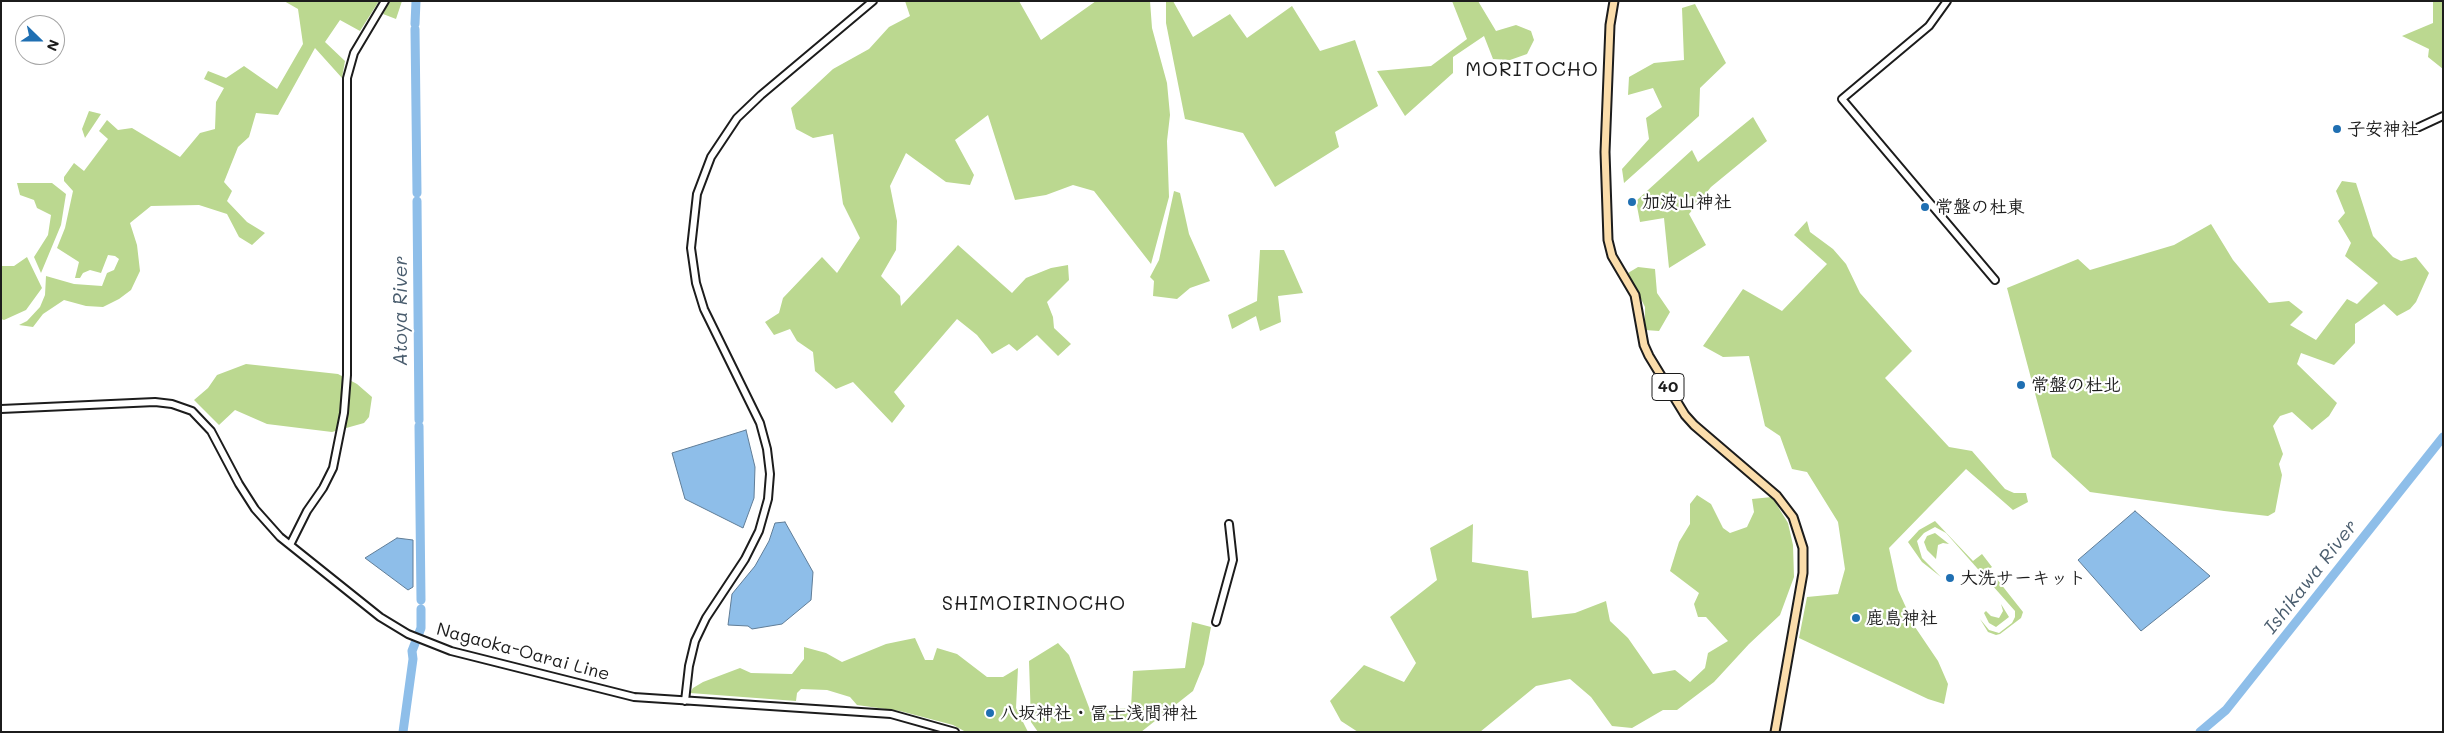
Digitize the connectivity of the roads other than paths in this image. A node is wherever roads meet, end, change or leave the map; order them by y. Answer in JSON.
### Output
{"nodes":[{"id":1,"x":386,"y":1,"type":"edge"},
{"id":2,"x":872,"y":1,"type":"edge"},
{"id":3,"x":1614,"y":1,"type":"edge"},
{"id":4,"x":1947,"y":1,"type":"edge"},
{"id":5,"x":2443,"y":116,"type":"edge"},
{"id":6,"x":2417,"y":128,"type":"dead end"},
{"id":7,"x":1995,"y":280,"type":"dead end"},
{"id":8,"x":1,"y":409,"type":"edge"},
{"id":9,"x":1229,"y":524,"type":"dead end"},
{"id":10,"x":290,"y":545,"type":"junction"},
{"id":11,"x":1216,"y":622,"type":"dead end"},
{"id":12,"x":686,"y":701,"type":"junction"},
{"id":13,"x":955,"y":732,"type":"edge"},
{"id":14,"x":1775,"y":732,"type":"edge"}],
"edges":[{"from":1,"to":10,"type":"street"},
{"from":2,"to":12,"type":"street"},
{"from":3,"to":14,"type":"main road","number":"40"},
{"from":4,"to":7,"type":"street"},
{"from":5,"to":6,"type":"street"},
{"from":8,"to":10,"type":"street","name":"Nagaoka-Oarai Line"},
{"from":9,"to":11,"type":"street"},
{"from":10,"to":12,"type":"street","name":"Nagaoka-Oarai Line"},
{"from":12,"to":13,"type":"street","name":"Nagaoka-Oarai Line"}]}
